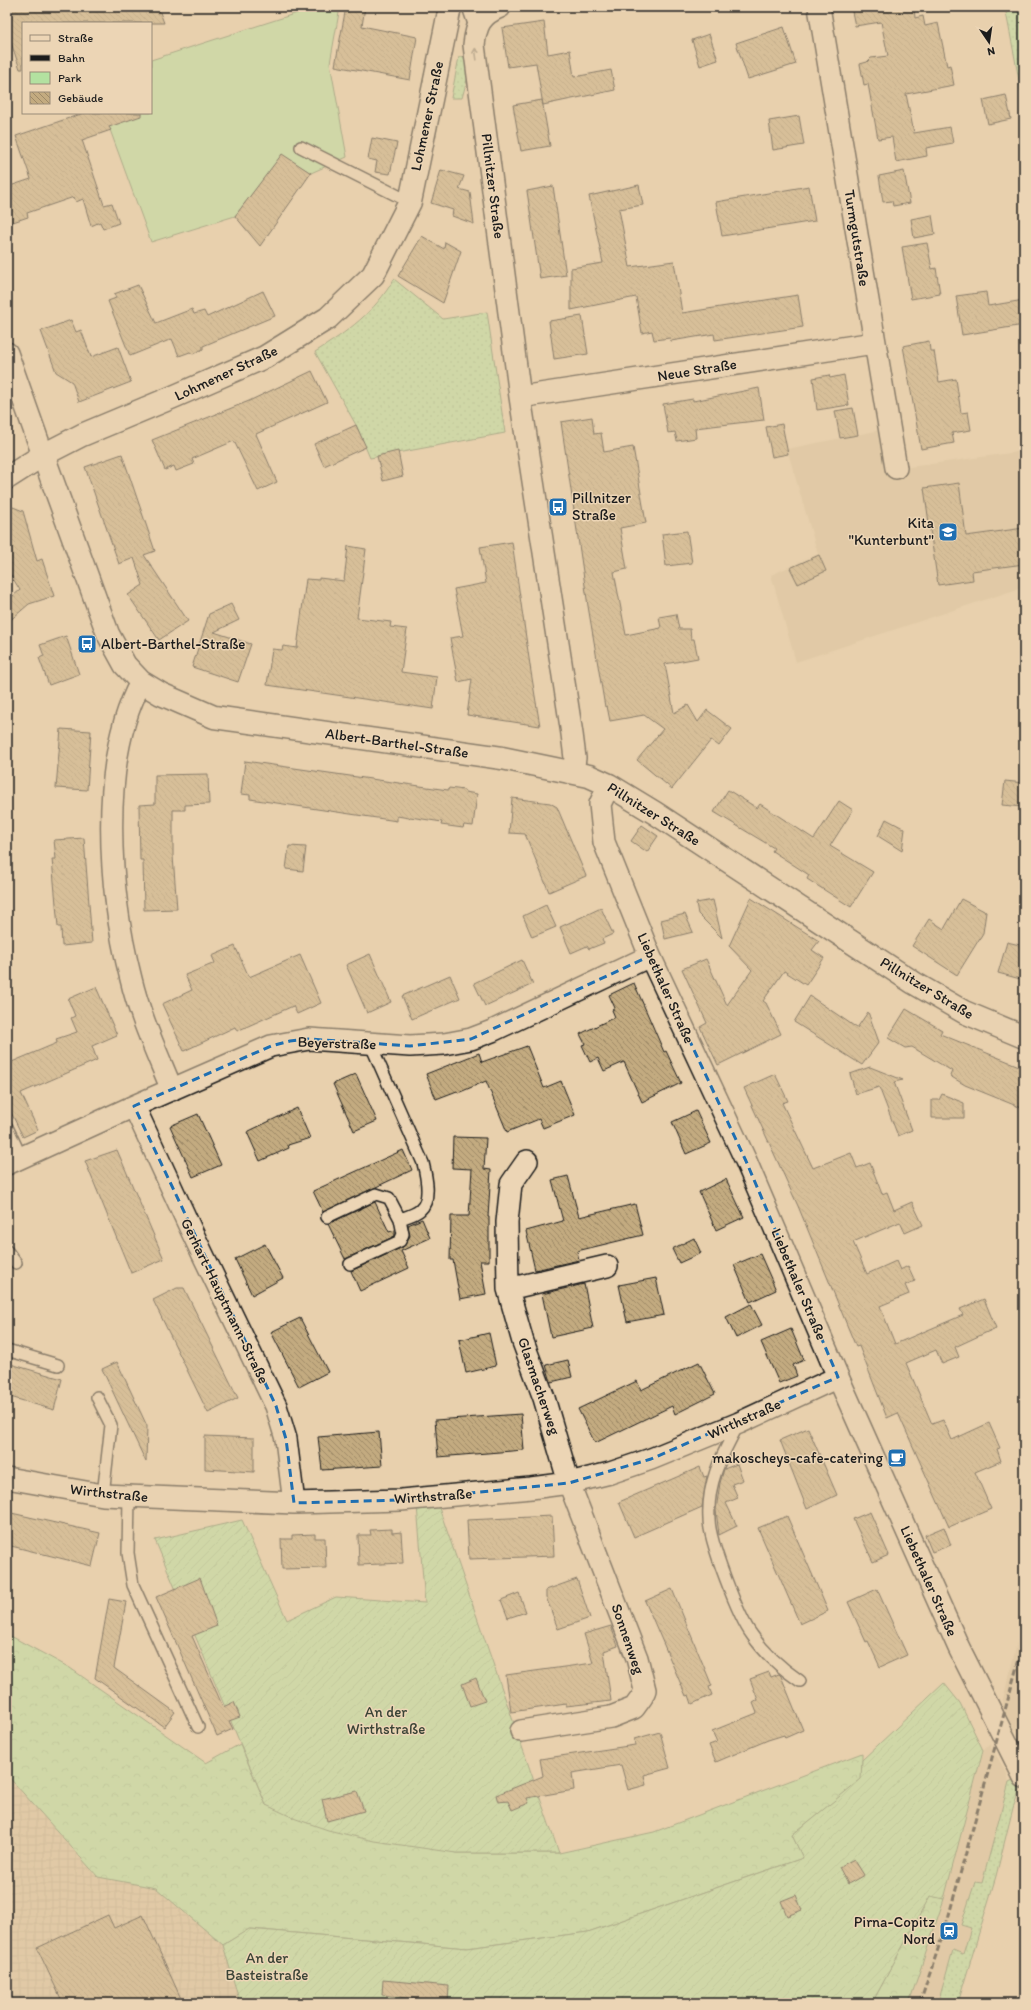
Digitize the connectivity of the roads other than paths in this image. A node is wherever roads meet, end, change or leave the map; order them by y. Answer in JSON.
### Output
{"nodes":[{"id":1,"x":450,"y":7,"type":"edge"},
{"id":2,"x":468,"y":7,"type":"edge"},
{"id":3,"x":500,"y":7,"type":"edge"},
{"id":4,"x":819,"y":7,"type":"edge"},
{"id":5,"x":476,"y":30,"type":"junction"},
{"id":6,"x":301,"y":147,"type":"dead end"},
{"id":7,"x":410,"y":202,"type":"junction"},
{"id":8,"x":874,"y":343,"type":"junction"},
{"id":9,"x":7,"y":353,"type":"edge"},
{"id":10,"x":520,"y":397,"type":"junction"},
{"id":11,"x":43,"y":455,"type":"junction"},
{"id":12,"x":896,"y":468,"type":"dead end"},
{"id":13,"x":7,"y":478,"type":"edge"},
{"id":14,"x":141,"y":682,"type":"junction"},
{"id":15,"x":573,"y":772,"type":"junction"},
{"id":16,"x":609,"y":785,"type":"junction"},
{"id":17,"x":650,"y":956,"type":"junction"},
{"id":18,"x":1024,"y":1037,"type":"edge"},
{"id":19,"x":370,"y":1043,"type":"junction"},
{"id":20,"x":172,"y":1090,"type":"junction"},
{"id":21,"x":134,"y":1106,"type":"junction"},
{"id":22,"x":7,"y":1127,"type":"edge"},
{"id":23,"x":14,"y":1160,"type":"edge"},
{"id":24,"x":527,"y":1161,"type":"dead end"},
{"id":25,"x":327,"y":1217,"type":"dead end"},
{"id":26,"x":400,"y":1219,"type":"junction"},
{"id":27,"x":7,"y":1251,"type":"edge"},
{"id":28,"x":16,"y":1263,"type":"dead end"},
{"id":29,"x":350,"y":1264,"type":"dead end"},
{"id":30,"x":607,"y":1266,"type":"dead end"},
{"id":31,"x":508,"y":1290,"type":"junction"},
{"id":32,"x":7,"y":1350,"type":"edge"},
{"id":33,"x":58,"y":1365,"type":"dead end"},
{"id":34,"x":838,"y":1377,"type":"junction"},
{"id":35,"x":97,"y":1397,"type":"dead end"},
{"id":36,"x":739,"y":1423,"type":"junction"},
{"id":37,"x":7,"y":1478,"type":"edge"},
{"id":38,"x":569,"y":1483,"type":"junction"},
{"id":39,"x":103,"y":1495,"type":"junction"},
{"id":40,"x":129,"y":1497,"type":"junction"},
{"id":41,"x":294,"y":1503,"type":"junction"},
{"id":42,"x":800,"y":1681,"type":"dead end"},
{"id":43,"x":198,"y":1727,"type":"dead end"},
{"id":44,"x":521,"y":1731,"type":"dead end"},
{"id":45,"x":1024,"y":1777,"type":"edge"}],
"edges":[{"from":1,"to":7,"type":"street","name":"Lohmener Straße"},
{"from":2,"to":5,"type":"lane","name":"Pillnitzer Straße"},
{"from":3,"to":5,"type":"street"},
{"from":4,"to":8,"type":"street","name":"Turmgutstraße"},
{"from":10,"to":5,"type":"street","name":"Pillnitzer Straße","one_way":true},
{"from":6,"to":7,"type":"lane"},
{"from":7,"to":11,"type":"street","name":"Lohmener Straße"},
{"from":8,"to":10,"type":"street","name":"Neue Straße"},
{"from":8,"to":12,"type":"street","name":"Turmgutstraße"},
{"from":9,"to":11,"type":"street"},
{"from":10,"to":15,"type":"street","name":"Pillnitzer Straße"},
{"from":11,"to":13,"type":"street","name":"Lohmener Straße"},
{"from":11,"to":14,"type":"street","name":"Albert-Barthel-Straße"},
{"from":14,"to":15,"type":"street","name":"Albert-Barthel-Straße"},
{"from":14,"to":20,"type":"street"},
{"from":15,"to":16,"type":"street","name":"Pillnitzer Straße"},
{"from":16,"to":17,"type":"street","name":"Liebethaler Straße"},
{"from":16,"to":18,"type":"street","name":"Pillnitzer Straße"},
{"from":17,"to":19,"type":"street","name":"Beyerstraße"},
{"from":17,"to":34,"type":"street","name":"Liebethaler Straße"},
{"from":19,"to":20,"type":"street","name":"Beyerstraße"},
{"from":19,"to":26,"type":"lane"},
{"from":20,"to":21,"type":"street","name":"Beyerstraße"},
{"from":21,"to":23,"type":"street","name":"Beyerstraße"},
{"from":21,"to":41,"type":"street","name":"Gerhart-Hauptmann-Straße"},
{"from":22,"to":23,"type":"lane"},
{"from":24,"to":31,"type":"street","name":"Glasmacherweg"},
{"from":25,"to":26,"type":"lane"},
{"from":26,"to":29,"type":"lane"},
{"from":27,"to":28,"type":"lane"},
{"from":30,"to":31,"type":"street"},
{"from":31,"to":38,"type":"street","name":"Glasmacherweg"},
{"from":32,"to":33,"type":"lane"},
{"from":34,"to":36,"type":"street","name":"Wirthstraße"},
{"from":34,"to":45,"type":"street","name":"Liebethaler Straße"},
{"from":35,"to":39,"type":"lane"},
{"from":36,"to":38,"type":"street","name":"Wirthstraße"},
{"from":36,"to":42,"type":"lane"},
{"from":37,"to":39,"type":"street","name":"Wirthstraße"},
{"from":38,"to":41,"type":"street","name":"Wirthstraße"},
{"from":38,"to":44,"type":"street","name":"Sonnenweg"},
{"from":39,"to":40,"type":"street","name":"Wirthstraße"},
{"from":40,"to":41,"type":"street","name":"Wirthstraße"},
{"from":40,"to":43,"type":"lane"}]}
